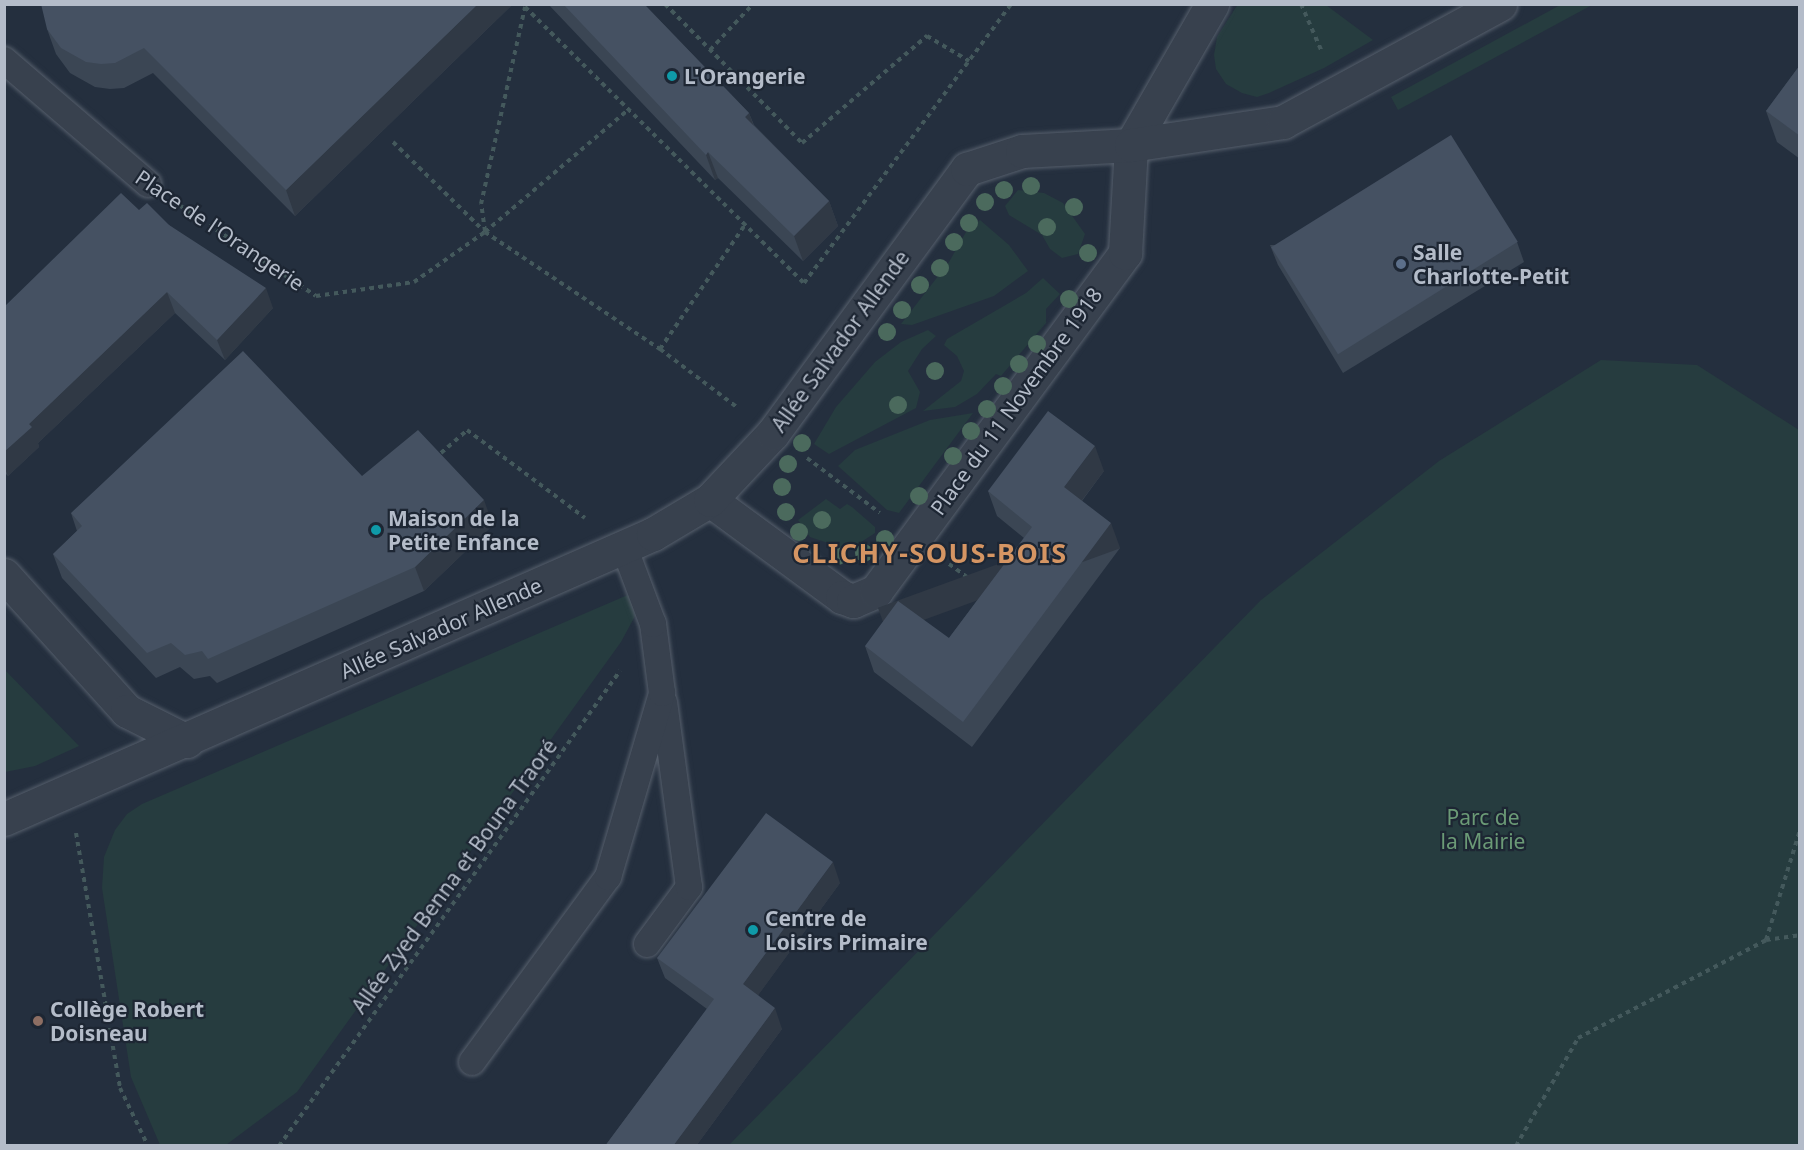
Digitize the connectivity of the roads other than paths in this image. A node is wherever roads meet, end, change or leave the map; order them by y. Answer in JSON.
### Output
{"nodes":[{"id":1,"x":1212,"y":4,"type":"edge"},
{"id":2,"x":1500,"y":4,"type":"edge"},
{"id":3,"x":4,"y":60,"type":"edge"},
{"id":4,"x":1131,"y":144,"type":"junction"},
{"id":5,"x":148,"y":184,"type":"road end"},
{"id":6,"x":710,"y":500,"type":"junction"},
{"id":7,"x":624,"y":547,"type":"junction"},
{"id":8,"x":4,"y":575,"type":"edge"},
{"id":9,"x":662,"y":693,"type":"junction"},
{"id":10,"x":187,"y":741,"type":"junction"},
{"id":11,"x":6,"y":817,"type":"edge"},
{"id":12,"x":647,"y":944,"type":"dead end"},
{"id":13,"x":472,"y":1062,"type":"dead end"}],
"edges":[{"from":1,"to":4,"type":"street"},
{"from":2,"to":4,"type":"street","name":"Allée Salvador Allende"},
{"from":3,"to":5,"type":"lane","name":"Place de l'Orangerie"},
{"from":4,"to":6,"type":"street","name":"Allée Salvador Allende"},
{"from":4,"to":6,"type":"street","name":"Place du 11 Novembre 1918"},
{"from":6,"to":7,"type":"street","name":"Allée Salvador Allende"},
{"from":7,"to":9,"type":"lane"},
{"from":7,"to":10,"type":"street","name":"Allée Salvador Allende"},
{"from":8,"to":10,"type":"street"},
{"from":9,"to":12,"type":"lane"},
{"from":9,"to":13,"type":"lane"},
{"from":10,"to":11,"type":"street","name":"Allée Salvador Allende"}]}
